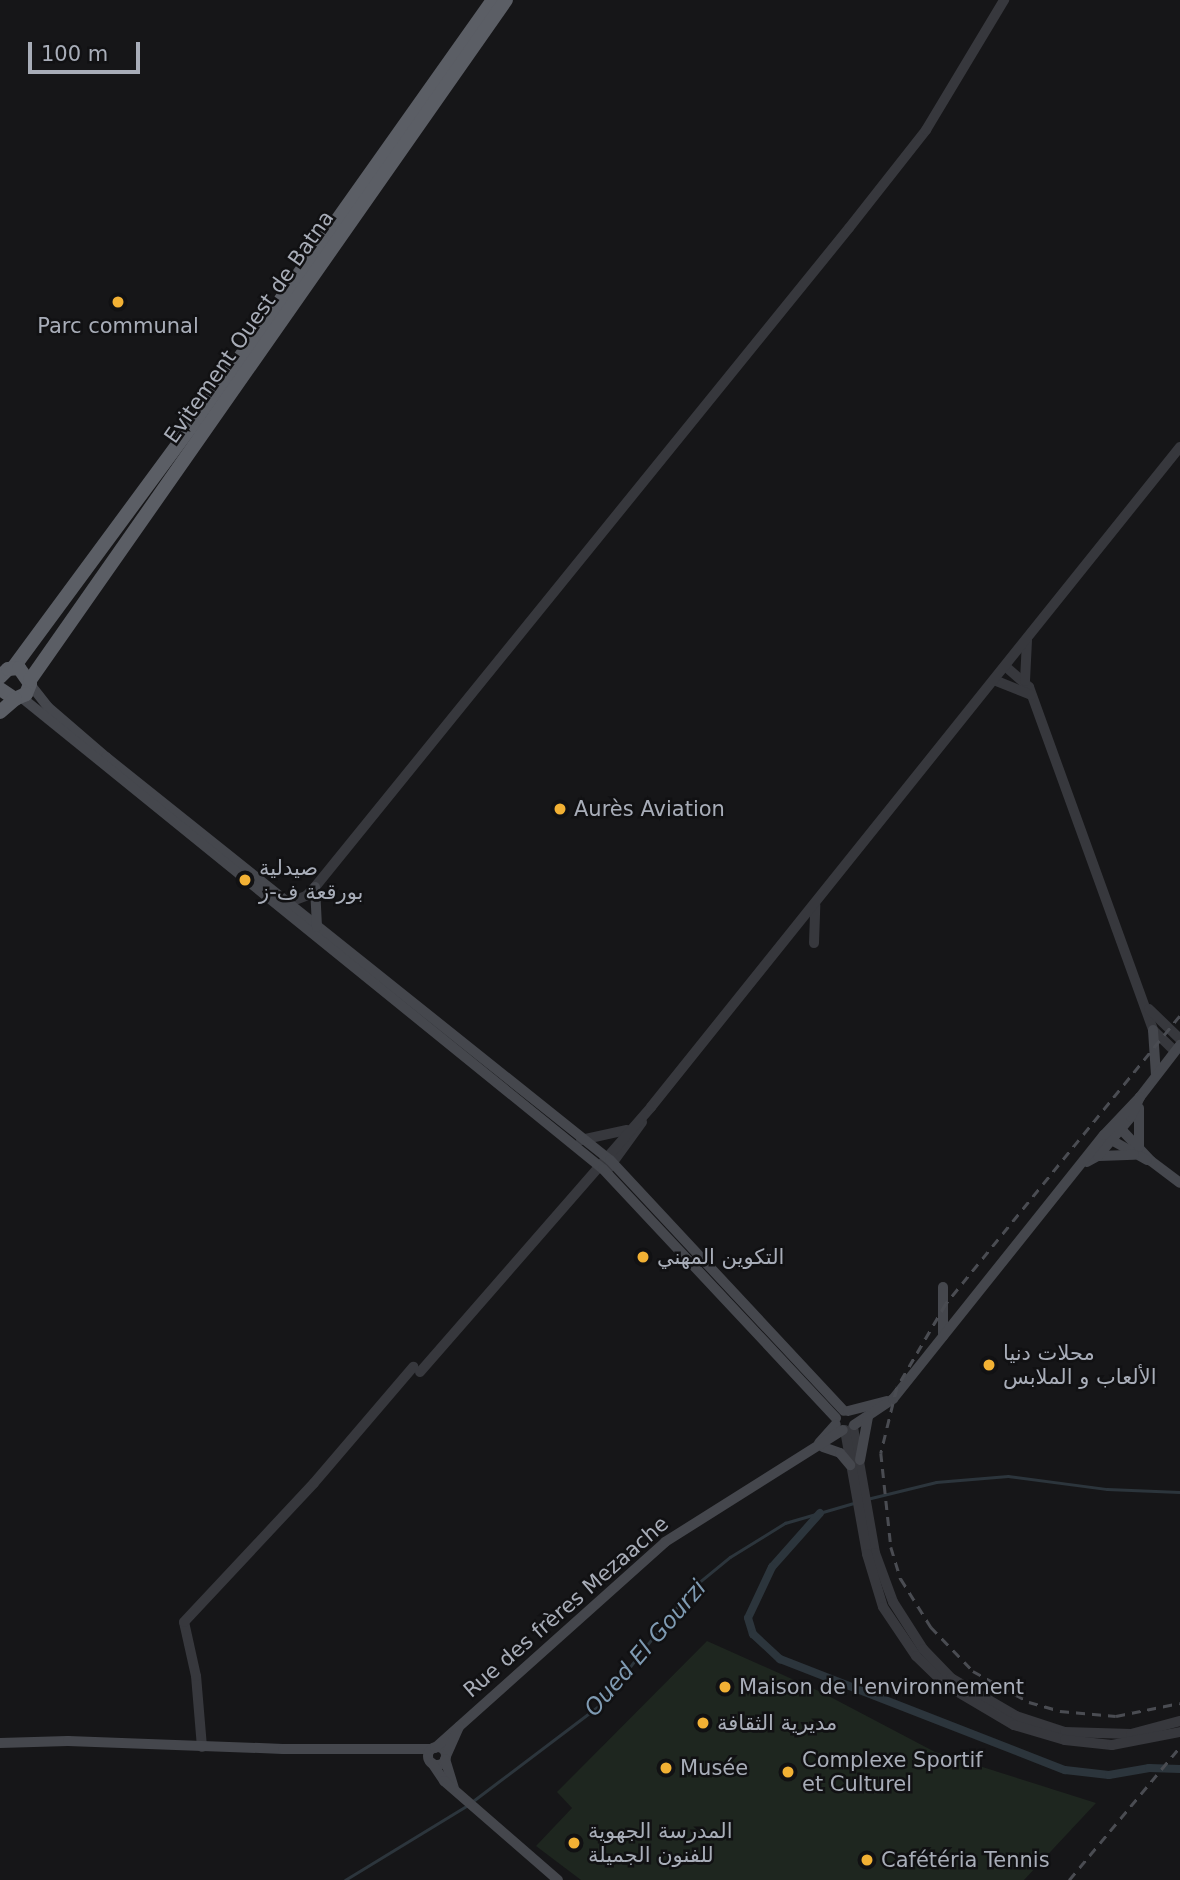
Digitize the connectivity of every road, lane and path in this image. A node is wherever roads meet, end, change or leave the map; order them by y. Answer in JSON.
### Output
{"nodes":[{"id":1,"x":493,"y":0,"type":"edge"},
{"id":2,"x":506,"y":0,"type":"edge"},
{"id":3,"x":1004,"y":0,"type":"edge"},
{"id":4,"x":202,"y":421,"type":"junction"},
{"id":5,"x":1180,"y":447,"type":"edge"},
{"id":6,"x":1027,"y":638,"type":"junction"},
{"id":7,"x":1005,"y":666,"type":"junction"},
{"id":8,"x":3,"y":671,"type":"edge"},
{"id":9,"x":994,"y":680,"type":"junction"},
{"id":10,"x":1025,"y":681,"type":"junction"},
{"id":11,"x":30,"y":682,"type":"junction"},
{"id":12,"x":0,"y":689,"type":"edge"},
{"id":13,"x":1031,"y":695,"type":"junction"},
{"id":14,"x":18,"y":698,"type":"junction"},
{"id":15,"x":0,"y":712,"type":"edge"},
{"id":16,"x":315,"y":887,"type":"junction"},
{"id":17,"x":306,"y":896,"type":"junction"},
{"id":18,"x":815,"y":904,"type":"junction"},
{"id":19,"x":283,"y":905,"type":"junction"},
{"id":20,"x":305,"y":918,"type":"junction"},
{"id":21,"x":317,"y":927,"type":"junction"},
{"id":22,"x":814,"y":943,"type":"dead end"},
{"id":23,"x":1149,"y":1009,"type":"junction"},
{"id":24,"x":1153,"y":1030,"type":"junction"},
{"id":25,"x":1180,"y":1039,"type":"edge"},
{"id":26,"x":1178,"y":1048,"type":"edge"},
{"id":27,"x":1156,"y":1075,"type":"junction"},
{"id":28,"x":1140,"y":1101,"type":"junction"},
{"id":29,"x":651,"y":1107,"type":"junction"},
{"id":30,"x":1118,"y":1126,"type":"junction"},
{"id":31,"x":631,"y":1128,"type":"junction"},
{"id":32,"x":1108,"y":1138,"type":"junction"},
{"id":33,"x":580,"y":1140,"type":"junction"},
{"id":34,"x":1136,"y":1151,"type":"junction"},
{"id":35,"x":1098,"y":1156,"type":"junction"},
{"id":36,"x":1085,"y":1163,"type":"junction"},
{"id":37,"x":606,"y":1164,"type":"junction"},
{"id":38,"x":1180,"y":1183,"type":"edge"},
{"id":39,"x":943,"y":1287,"type":"dead end"},
{"id":40,"x":942,"y":1337,"type":"junction"},
{"id":41,"x":890,"y":1400,"type":"junction"},
{"id":42,"x":868,"y":1418,"type":"junction"},
{"id":43,"x":845,"y":1422,"type":"junction"},
{"id":44,"x":818,"y":1449,"type":"junction"},
{"id":45,"x":855,"y":1463,"type":"junction"},
{"id":46,"x":865,"y":1526,"type":"junction"},
{"id":47,"x":1180,"y":1721,"type":"edge"},
{"id":48,"x":459,"y":1727,"type":"junction"},
{"id":49,"x":1180,"y":1732,"type":"edge"},
{"id":50,"x":0,"y":1743,"type":"edge"},
{"id":51,"x":202,"y":1747,"type":"junction"},
{"id":52,"x":432,"y":1755,"type":"junction"},
{"id":53,"x":445,"y":1758,"type":"junction"},
{"id":54,"x":454,"y":1789,"type":"junction"},
{"id":55,"x":558,"y":1880,"type":"edge"}],
"edges":[{"from":1,"to":4,"type":"highway","name":"Evitement Ouest de Batna"},
{"from":2,"to":4,"type":"highway","name":"Evitement Ouest de Batna"},
{"from":3,"to":16,"type":"street"},
{"from":4,"to":8,"type":"highway","name":"Evitement Ouest de Batna"},
{"from":4,"to":11,"type":"highway","name":"Evitement Ouest de Batna"},
{"from":5,"to":6,"type":"street"},
{"from":6,"to":7,"type":"street"},
{"from":6,"to":10,"type":"street"},
{"from":7,"to":9,"type":"street"},
{"from":7,"to":10,"type":"street"},
{"from":8,"to":11,"type":"highway"},
{"from":9,"to":13,"type":"street"},
{"from":9,"to":18,"type":"street"},
{"from":10,"to":13,"type":"street"},
{"from":11,"to":14,"type":"highway","name":"Evitement Ouest de Batna"},
{"from":11,"to":19,"type":"main road"},
{"from":12,"to":14,"type":"highway"},
{"from":13,"to":23,"type":"street"},
{"from":14,"to":15,"type":"highway"},
{"from":14,"to":19,"type":"main road"},
{"from":16,"to":17,"type":"street"},
{"from":16,"to":21,"type":"main road"},
{"from":17,"to":19,"type":"street"},
{"from":17,"to":20,"type":"street"},
{"from":18,"to":22,"type":"street"},
{"from":18,"to":29,"type":"street"},
{"from":19,"to":20,"type":"main road"},
{"from":19,"to":37,"type":"main road"},
{"from":20,"to":21,"type":"main road"},
{"from":21,"to":33,"type":"main road"},
{"from":23,"to":24,"type":"street"},
{"from":23,"to":25,"type":"street"},
{"from":24,"to":26,"type":"street"},
{"from":24,"to":27,"type":"main road"},
{"from":26,"to":27,"type":"main road"},
{"from":27,"to":28,"type":"main road"},
{"from":28,"to":30,"type":"main road"},
{"from":28,"to":34,"type":"main road"},
{"from":29,"to":31,"type":"street"},
{"from":29,"to":37,"type":"street"},
{"from":30,"to":32,"type":"main road"},
{"from":30,"to":34,"type":"main road"},
{"from":31,"to":33,"type":"street"},
{"from":31,"to":37,"type":"street"},
{"from":32,"to":34,"type":"main road"},
{"from":32,"to":35,"type":"main road"},
{"from":32,"to":36,"type":"main road"},
{"from":33,"to":37,"type":"main road"},
{"from":34,"to":35,"type":"main road"},
{"from":34,"to":38,"type":"main road"},
{"from":35,"to":36,"type":"main road"},
{"from":36,"to":40,"type":"main road"},
{"from":37,"to":43,"type":"main road"},
{"from":37,"to":51,"type":"street"},
{"from":39,"to":40,"type":"main road"},
{"from":40,"to":41,"type":"main road"},
{"from":41,"to":42,"type":"main road"},
{"from":41,"to":43,"type":"main road"},
{"from":42,"to":43,"type":"main road"},
{"from":42,"to":45,"type":"main road"},
{"from":43,"to":44,"type":"main road","name":"Rue des frères Mezaache"},
{"from":43,"to":45,"type":"street"},
{"from":44,"to":45,"type":"main road"},
{"from":44,"to":48,"type":"main road","name":"Rue des frères Mezaache"},
{"from":45,"to":46,"type":"street"},
{"from":46,"to":47,"type":"street"},
{"from":46,"to":49,"type":"street"},
{"from":48,"to":52,"type":"main road","name":"Rue des frères Mezaache"},
{"from":48,"to":53,"type":"main road","name":"Rue des frères Mezaache"},
{"from":50,"to":51,"type":"main road"},
{"from":51,"to":52,"type":"main road"},
{"from":52,"to":53,"type":"main road"},
{"from":52,"to":54,"type":"main road"},
{"from":53,"to":54,"type":"main road"},
{"from":54,"to":55,"type":"main road"}]}
